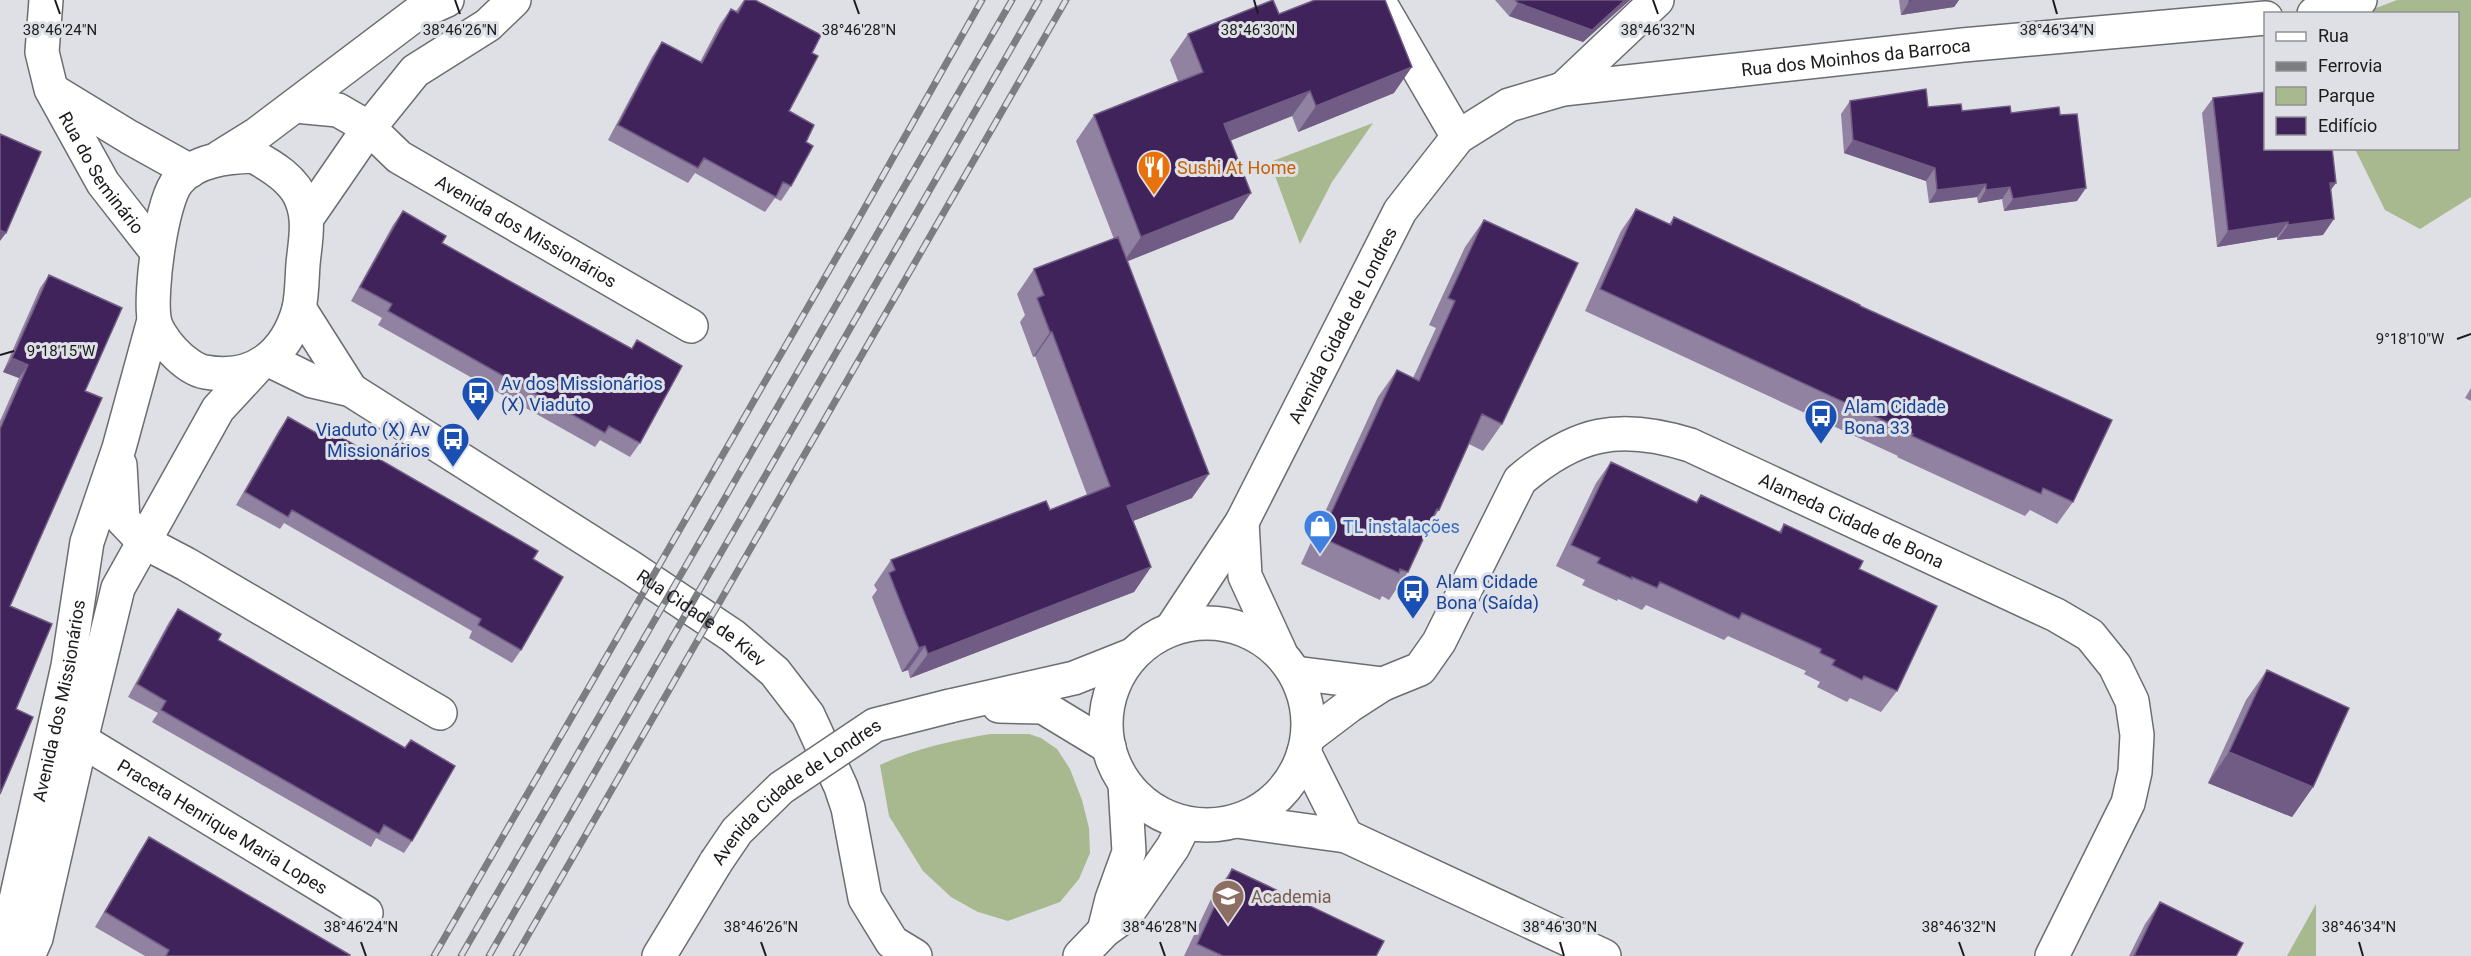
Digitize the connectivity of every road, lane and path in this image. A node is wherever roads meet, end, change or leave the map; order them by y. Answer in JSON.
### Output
{"nodes":[{"id":1,"x":46,"y":0,"type":"edge"},
{"id":2,"x":447,"y":0,"type":"edge"},
{"id":3,"x":514,"y":0,"type":"edge"},
{"id":4,"x":1378,"y":0,"type":"edge"},
{"id":5,"x":1657,"y":0,"type":"edge"},
{"id":6,"x":2360,"y":0,"type":"edge"},
{"id":7,"x":2321,"y":12,"type":"edge"},
{"id":8,"x":2264,"y":18,"type":"edge"},
{"id":9,"x":51,"y":89,"type":"junction"},
{"id":10,"x":1563,"y":89,"type":"junction"},
{"id":11,"x":295,"y":106,"type":"junction"},
{"id":12,"x":369,"y":128,"type":"junction"},
{"id":13,"x":1458,"y":137,"type":"junction"},
{"id":14,"x":202,"y":166,"type":"junction"},
{"id":15,"x":307,"y":218,"type":"junction"},
{"id":16,"x":157,"y":252,"type":"junction"},
{"id":17,"x":299,"y":308,"type":"junction"},
{"id":18,"x":154,"y":320,"type":"junction"},
{"id":19,"x":691,"y":326,"type":"dead end"},
{"id":20,"x":262,"y":364,"type":"junction"},
{"id":21,"x":351,"y":390,"type":"junction"},
{"id":22,"x":119,"y":448,"type":"junction"},
{"id":23,"x":1242,"y":522,"type":"junction"},
{"id":24,"x":144,"y":542,"type":"junction"},
{"id":25,"x":1172,"y":628,"type":"junction"},
{"id":26,"x":1132,"y":655,"type":"junction"},
{"id":27,"x":1288,"y":664,"type":"junction"},
{"id":28,"x":1383,"y":684,"type":"junction"},
{"id":29,"x":950,"y":706,"type":"junction"},
{"id":30,"x":440,"y":713,"type":"dead end"},
{"id":31,"x":81,"y":740,"type":"junction"},
{"id":32,"x":1306,"y":744,"type":"junction"},
{"id":33,"x":1109,"y":747,"type":"junction"},
{"id":34,"x":1125,"y":784,"type":"junction"},
{"id":35,"x":1236,"y":821,"type":"junction"},
{"id":36,"x":1185,"y":823,"type":"junction"},
{"id":37,"x":1346,"y":836,"type":"junction"},
{"id":38,"x":366,"y":913,"type":"dead end"},
{"id":39,"x":1104,"y":931,"type":"junction"},
{"id":40,"x":12,"y":956,"type":"edge"},
{"id":41,"x":28,"y":956,"type":"edge"},
{"id":42,"x":658,"y":956,"type":"edge"},
{"id":43,"x":915,"y":956,"type":"edge"},
{"id":44,"x":1080,"y":956,"type":"edge"},
{"id":45,"x":1604,"y":956,"type":"edge"},
{"id":46,"x":2052,"y":956,"type":"edge"}],
"edges":[{"from":1,"to":9,"type":"street","name":"Rua do Seminário"},
{"from":2,"to":11,"type":"street"},
{"from":3,"to":12,"type":"street"},
{"from":4,"to":13,"type":"street"},
{"from":5,"to":10,"type":"street"},
{"from":6,"to":7,"type":"street"},
{"from":8,"to":10,"type":"street","name":"Rua dos Moinhos da Barroca"},
{"from":9,"to":14,"type":"street","name":"Rua do Seminário"},
{"from":9,"to":16,"type":"street","name":"Rua do Seminário"},
{"from":10,"to":13,"type":"street","name":"Rua dos Moinhos da Barroca"},
{"from":11,"to":12,"type":"street","name":"Avenida dos Missionários"},
{"from":11,"to":14,"type":"street"},
{"from":12,"to":15,"type":"street"},
{"from":12,"to":19,"type":"street","name":"Avenida dos Missionários"},
{"from":13,"to":23,"type":"street","name":"Avenida Cidade de Londres"},
{"from":14,"to":15,"type":"street"},
{"from":14,"to":16,"type":"street"},
{"from":15,"to":17,"type":"street"},
{"from":16,"to":18,"type":"street"},
{"from":17,"to":20,"type":"street"},
{"from":17,"to":21,"type":"street","name":"Rua Cidade de Kiev"},
{"from":18,"to":20,"type":"street"},
{"from":18,"to":22,"type":"street","name":"Avenida dos Missionários"},
{"from":20,"to":21,"type":"street","name":"Rua Cidade de Kiev"},
{"from":20,"to":24,"type":"street","name":"Avenida dos Missionários"},
{"from":21,"to":43,"type":"street","name":"Rua Cidade de Kiev"},
{"from":22,"to":24,"type":"street","name":"Avenida dos Missionários"},
{"from":22,"to":40,"type":"street","name":"Avenida dos Missionários"},
{"from":23,"to":25,"type":"street","name":"Avenida Cidade de Londres"},
{"from":23,"to":27,"type":"street"},
{"from":24,"to":30,"type":"street","name":"Avenida dos Missionários"},
{"from":24,"to":31,"type":"street","name":"Avenida dos Missionários"},
{"from":25,"to":26,"type":"street"},
{"from":25,"to":27,"type":"street"},
{"from":26,"to":29,"type":"street","name":"Avenida Cidade de Londres"},
{"from":26,"to":33,"type":"street"},
{"from":27,"to":28,"type":"street","name":"Alameda Cidade de Bona"},
{"from":27,"to":32,"type":"street"},
{"from":28,"to":32,"type":"street","name":"Alameda Cidade de Bona"},
{"from":28,"to":46,"type":"street","name":"Alameda Cidade de Bona"},
{"from":29,"to":33,"type":"street","name":"Avenida Cidade de Londres"},
{"from":29,"to":42,"type":"street","name":"Avenida Cidade de Londres","bridge":true},
{"from":31,"to":38,"type":"street","name":"Praceta Henrique Maria Lopes"},
{"from":31,"to":41,"type":"street","name":"Avenida dos Missionários"},
{"from":32,"to":35,"type":"street"},
{"from":32,"to":37,"type":"street"},
{"from":33,"to":34,"type":"street"},
{"from":34,"to":36,"type":"street"},
{"from":34,"to":39,"type":"street"},
{"from":35,"to":36,"type":"street"},
{"from":35,"to":37,"type":"street"},
{"from":36,"to":39,"type":"street"},
{"from":37,"to":45,"type":"street"},
{"from":39,"to":44,"type":"street"}]}
